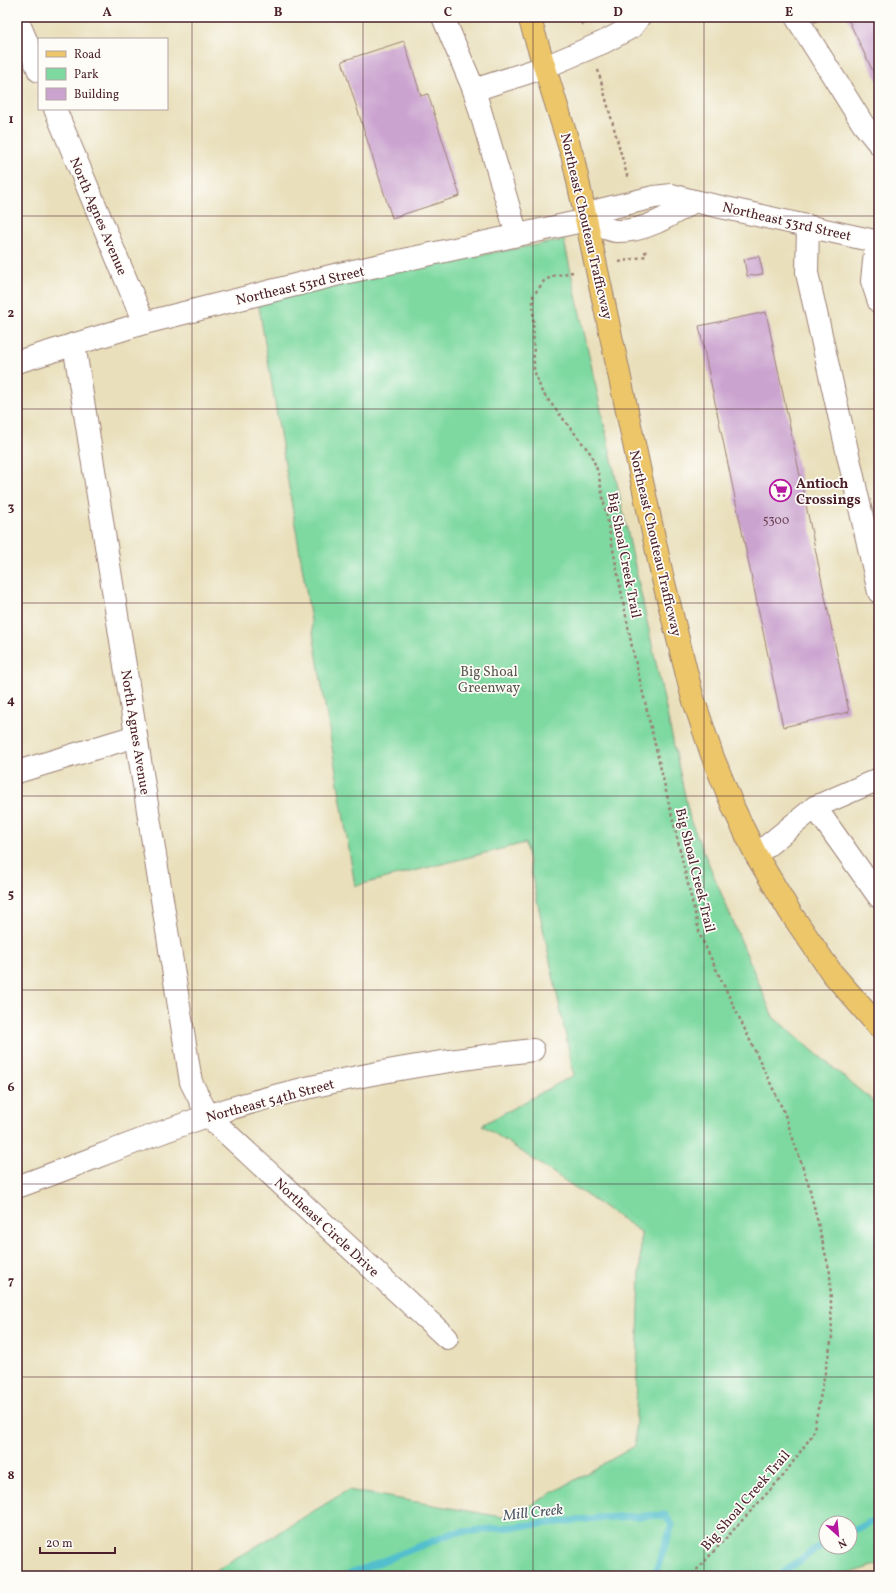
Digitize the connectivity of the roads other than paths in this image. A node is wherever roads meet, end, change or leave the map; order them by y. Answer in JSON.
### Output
{"nodes":[{"id":1,"x":443,"y":17,"type":"edge"},
{"id":2,"x":529,"y":17,"type":"edge"},
{"id":3,"x":639,"y":17,"type":"edge"},
{"id":4,"x":796,"y":17,"type":"edge"},
{"id":5,"x":17,"y":19,"type":"edge"},
{"id":6,"x":545,"y":67,"type":"junction"},
{"id":7,"x":38,"y":69,"type":"edge"},
{"id":8,"x":474,"y":90,"type":"junction"},
{"id":9,"x":55,"y":110,"type":"edge"},
{"id":10,"x":879,"y":144,"type":"edge"},
{"id":11,"x":587,"y":220,"type":"junction"},
{"id":12,"x":808,"y":226,"type":"junction"},
{"id":13,"x":517,"y":235,"type":"junction"},
{"id":14,"x":877,"y":242,"type":"edge"},
{"id":15,"x":879,"y":302,"type":"edge"},
{"id":16,"x":144,"y":323,"type":"junction"},
{"id":17,"x":74,"y":344,"type":"junction"},
{"id":18,"x":17,"y":362,"type":"edge"},
{"id":19,"x":879,"y":592,"type":"edge"},
{"id":20,"x":136,"y":736,"type":"junction"},
{"id":21,"x":17,"y":772,"type":"edge"},
{"id":22,"x":879,"y":779,"type":"edge"},
{"id":23,"x":815,"y":807,"type":"junction"},
{"id":24,"x":756,"y":855,"type":"junction"},
{"id":25,"x":879,"y":897,"type":"edge"},
{"id":26,"x":879,"y":1027,"type":"edge"},
{"id":27,"x":534,"y":1050,"type":"dead end"},
{"id":28,"x":208,"y":1116,"type":"junction"},
{"id":29,"x":17,"y":1188,"type":"edge"},
{"id":30,"x":447,"y":1338,"type":"dead end"}],
"edges":[{"from":1,"to":8,"type":"street"},
{"from":2,"to":6,"type":"main road","name":"Northeast Chouteau Trafficway"},
{"from":3,"to":6,"type":"street"},
{"from":4,"to":10,"type":"street"},
{"from":5,"to":7,"type":"street"},
{"from":6,"to":8,"type":"street"},
{"from":6,"to":11,"type":"main road","name":"Northeast Chouteau Trafficway"},
{"from":8,"to":13,"type":"street"},
{"from":9,"to":16,"type":"street","name":"North Agnes Avenue"},
{"from":11,"to":12,"type":"street","name":"Northeast 53rd Street"},
{"from":11,"to":13,"type":"street","name":"Northeast 53rd Street"},
{"from":11,"to":24,"type":"main road","name":"Northeast Chouteau Trafficway"},
{"from":12,"to":14,"type":"street","name":"Northeast 53rd Street"},
{"from":12,"to":19,"type":"street"},
{"from":13,"to":16,"type":"street","name":"Northeast 53rd Street"},
{"from":14,"to":15,"type":"street"},
{"from":16,"to":17,"type":"street","name":"Northeast 53rd Street"},
{"from":17,"to":18,"type":"street","name":"Northeast 53rd Street"},
{"from":17,"to":20,"type":"street","name":"North Agnes Avenue"},
{"from":20,"to":21,"type":"street"},
{"from":20,"to":28,"type":"street","name":"North Agnes Avenue"},
{"from":22,"to":23,"type":"street"},
{"from":23,"to":24,"type":"street"},
{"from":23,"to":25,"type":"street"},
{"from":24,"to":26,"type":"main road","name":"Northeast Chouteau Trafficway"},
{"from":27,"to":28,"type":"street","name":"Northeast 54th Street"},
{"from":28,"to":29,"type":"street","name":"Northeast 54th Street"},
{"from":28,"to":30,"type":"street","name":"Northeast Circle Drive"}]}
